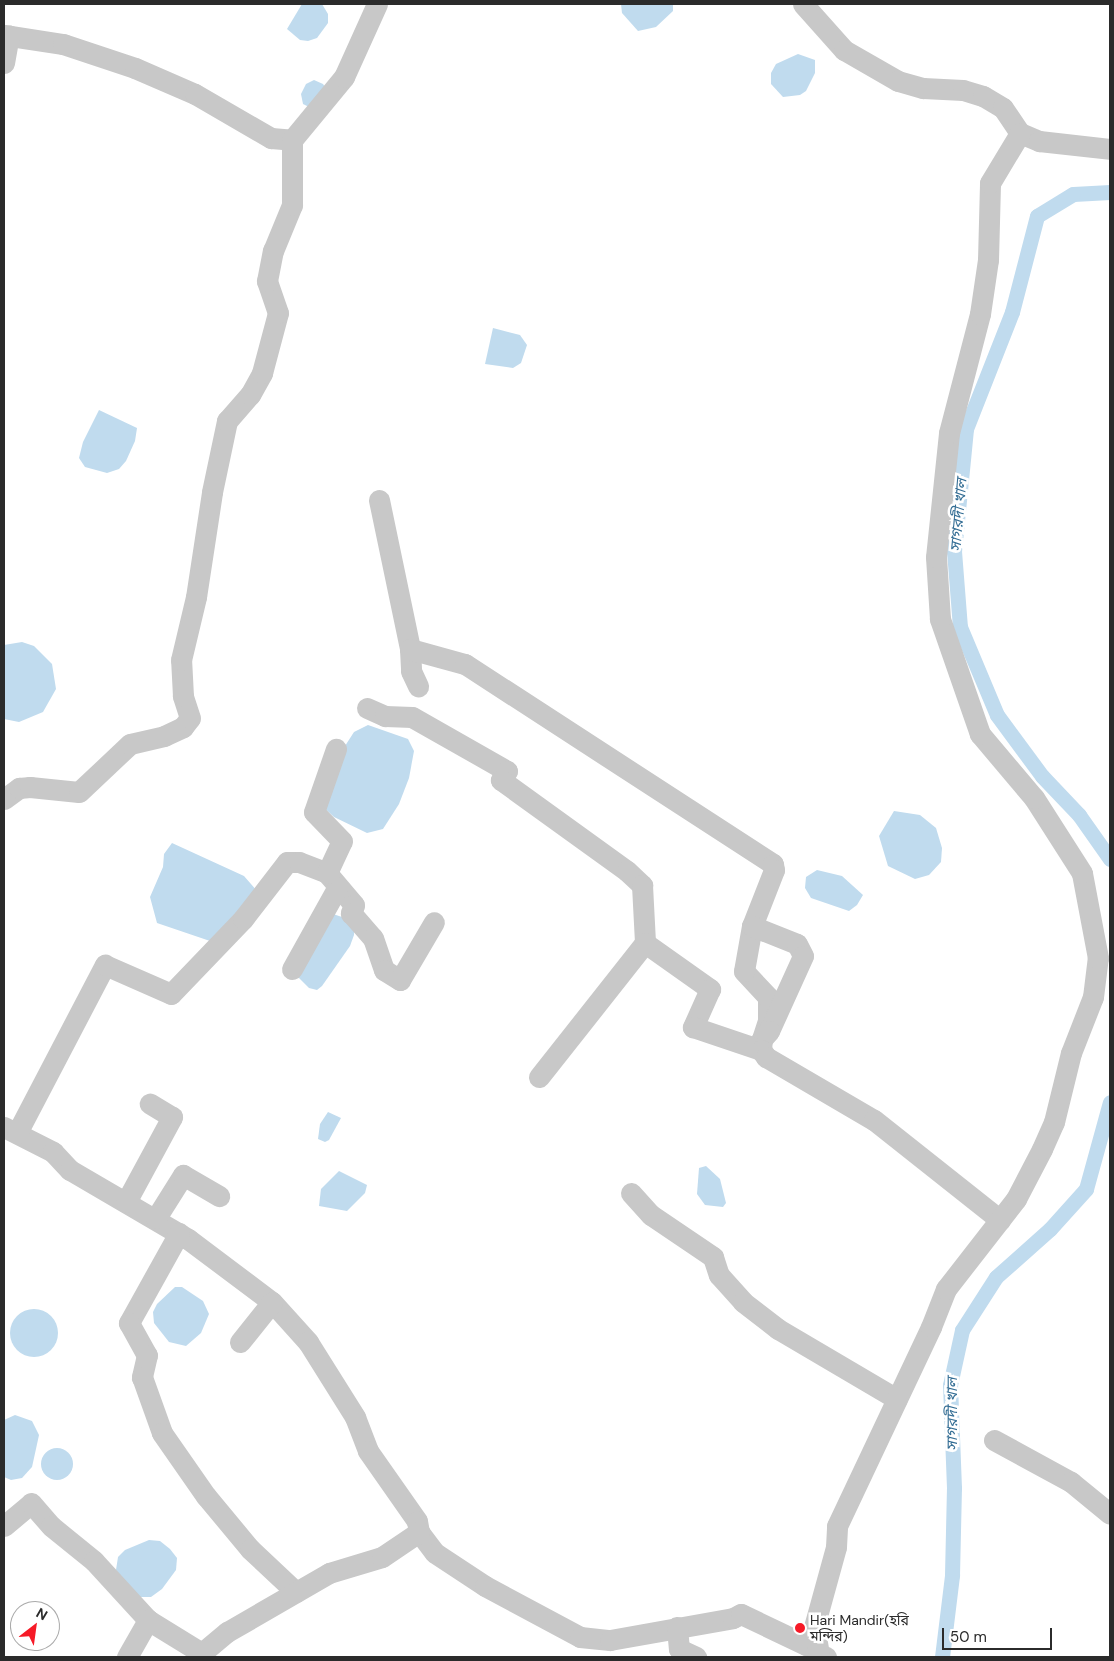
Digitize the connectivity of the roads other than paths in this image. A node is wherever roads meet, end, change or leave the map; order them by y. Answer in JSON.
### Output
{"nodes":[{"id":1,"x":377,"y":4,"type":"edge"},
{"id":2,"x":804,"y":4,"type":"edge"},
{"id":3,"x":6,"y":35,"type":"edge"},
{"id":4,"x":4,"y":63,"type":"edge"},
{"id":5,"x":1020,"y":133,"type":"junction"},
{"id":6,"x":292,"y":140,"type":"junction"},
{"id":7,"x":1110,"y":149,"type":"edge"},
{"id":8,"x":379,"y":500,"type":"dead end"},
{"id":9,"x":410,"y":649,"type":"junction"},
{"id":10,"x":418,"y":686,"type":"dead end"},
{"id":11,"x":367,"y":708,"type":"dead end"},
{"id":12,"x":336,"y":749,"type":"dead end"},
{"id":13,"x":4,"y":800,"type":"edge"},
{"id":14,"x":332,"y":881,"type":"junction"},
{"id":15,"x":434,"y":922,"type":"dead end"},
{"id":16,"x":752,"y":926,"type":"junction"},
{"id":17,"x":645,"y":943,"type":"junction"},
{"id":18,"x":292,"y":969,"type":"dead end"},
{"id":19,"x":762,"y":1045,"type":"junction"},
{"id":20,"x":539,"y":1077,"type":"dead end"},
{"id":21,"x":150,"y":1104,"type":"dead end"},
{"id":22,"x":10,"y":1130,"type":"edge"},
{"id":23,"x":631,"y":1193,"type":"dead end"},
{"id":24,"x":219,"y":1196,"type":"dead end"},
{"id":25,"x":126,"y":1202,"type":"junction"},
{"id":26,"x":156,"y":1218,"type":"junction"},
{"id":27,"x":1000,"y":1220,"type":"junction"},
{"id":28,"x":179,"y":1233,"type":"junction"},
{"id":29,"x":272,"y":1302,"type":"junction"},
{"id":30,"x":240,"y":1342,"type":"dead end"},
{"id":31,"x":897,"y":1398,"type":"junction"},
{"id":32,"x":994,"y":1440,"type":"dead end"},
{"id":33,"x":1110,"y":1514,"type":"edge"},
{"id":34,"x":4,"y":1526,"type":"edge"},
{"id":35,"x":419,"y":1532,"type":"junction"},
{"id":36,"x":296,"y":1592,"type":"junction"},
{"id":37,"x":148,"y":1620,"type":"junction"},
{"id":38,"x":677,"y":1627,"type":"junction"},
{"id":39,"x":821,"y":1650,"type":"edge"},
{"id":40,"x":198,"y":1655,"type":"edge"},
{"id":41,"x":127,"y":1657,"type":"edge"},
{"id":42,"x":696,"y":1657,"type":"edge"}],
"edges":[{"from":1,"to":6,"type":"street"},
{"from":2,"to":5,"type":"street"},
{"from":3,"to":4,"type":"street"},
{"from":3,"to":6,"type":"street"},
{"from":5,"to":7,"type":"street"},
{"from":5,"to":27,"type":"street"},
{"from":6,"to":13,"type":"street"},
{"from":8,"to":9,"type":"street"},
{"from":9,"to":10,"type":"street"},
{"from":9,"to":16,"type":"street"},
{"from":11,"to":17,"type":"street"},
{"from":12,"to":14,"type":"street"},
{"from":14,"to":15,"type":"street"},
{"from":14,"to":18,"type":"street"},
{"from":14,"to":22,"type":"street"},
{"from":16,"to":19,"type":"street"},
{"from":16,"to":19,"type":"street"},
{"from":17,"to":19,"type":"street"},
{"from":17,"to":20,"type":"street"},
{"from":19,"to":27,"type":"street"},
{"from":21,"to":25,"type":"street"},
{"from":22,"to":25,"type":"street"},
{"from":23,"to":31,"type":"street"},
{"from":24,"to":26,"type":"street"},
{"from":25,"to":26,"type":"street"},
{"from":26,"to":28,"type":"street"},
{"from":27,"to":31,"type":"street"},
{"from":28,"to":29,"type":"street"},
{"from":28,"to":36,"type":"street"},
{"from":29,"to":30,"type":"street"},
{"from":29,"to":35,"type":"street"},
{"from":31,"to":39,"type":"street"},
{"from":32,"to":33,"type":"street"},
{"from":34,"to":37,"type":"street"},
{"from":35,"to":36,"type":"street"},
{"from":35,"to":38,"type":"street"},
{"from":36,"to":40,"type":"street"},
{"from":37,"to":40,"type":"street"},
{"from":37,"to":41,"type":"street"},
{"from":38,"to":39,"type":"street"},
{"from":38,"to":42,"type":"street"}]}
